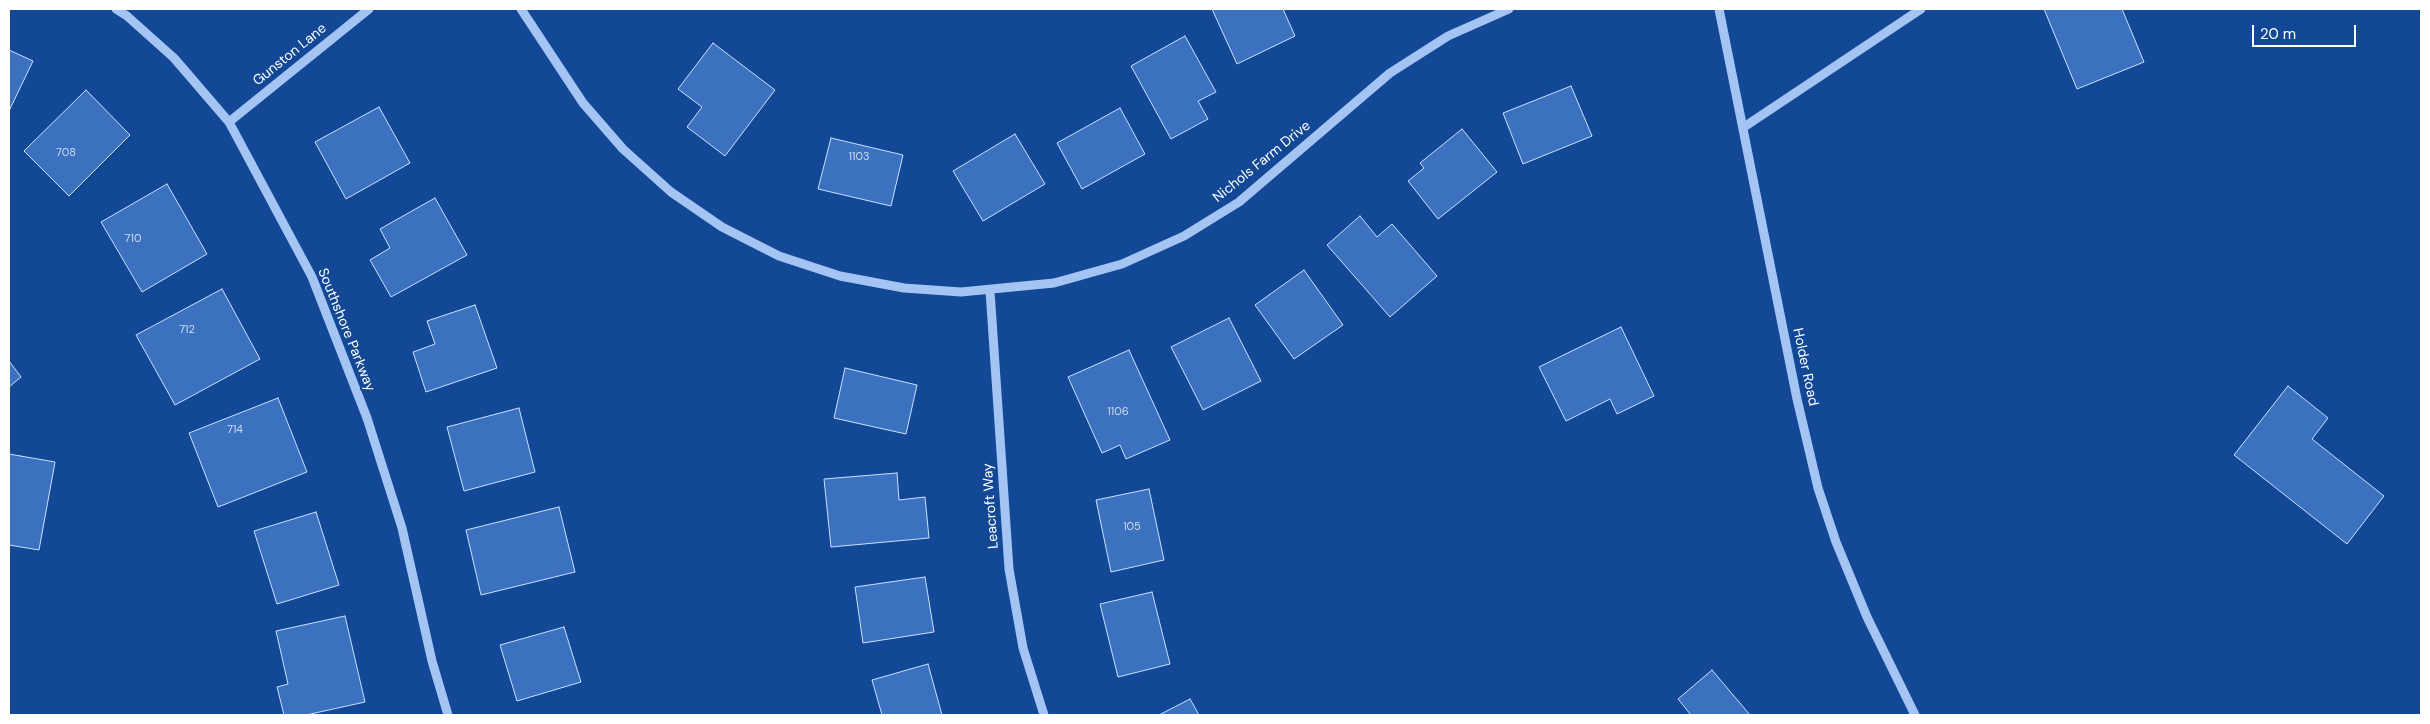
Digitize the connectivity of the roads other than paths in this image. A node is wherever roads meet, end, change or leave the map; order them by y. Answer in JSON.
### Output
{"nodes":[{"id":1,"x":116,"y":9,"type":"edge"},
{"id":2,"x":369,"y":9,"type":"edge"},
{"id":3,"x":521,"y":9,"type":"edge"},
{"id":4,"x":1508,"y":9,"type":"edge"},
{"id":5,"x":1719,"y":9,"type":"edge"},
{"id":6,"x":1920,"y":9,"type":"edge"},
{"id":7,"x":229,"y":122,"type":"junction"},
{"id":8,"x":1744,"y":128,"type":"junction"},
{"id":9,"x":990,"y":291,"type":"junction"},
{"id":10,"x":448,"y":715,"type":"edge"},
{"id":11,"x":1044,"y":715,"type":"edge"},
{"id":12,"x":1915,"y":715,"type":"edge"}],
"edges":[{"from":1,"to":7,"type":"street","name":"Southshore Parkway"},
{"from":2,"to":7,"type":"street","name":"Gunston Lane"},
{"from":3,"to":9,"type":"street","name":"Nichols Farm Drive"},
{"from":4,"to":9,"type":"street","name":"Nichols Farm Drive"},
{"from":5,"to":8,"type":"street","name":"Holder Road"},
{"from":6,"to":8,"type":"street"},
{"from":7,"to":10,"type":"street","name":"Southshore Parkway"},
{"from":8,"to":12,"type":"street","name":"Holder Road"},
{"from":9,"to":11,"type":"street","name":"Leacroft Way"}]}
